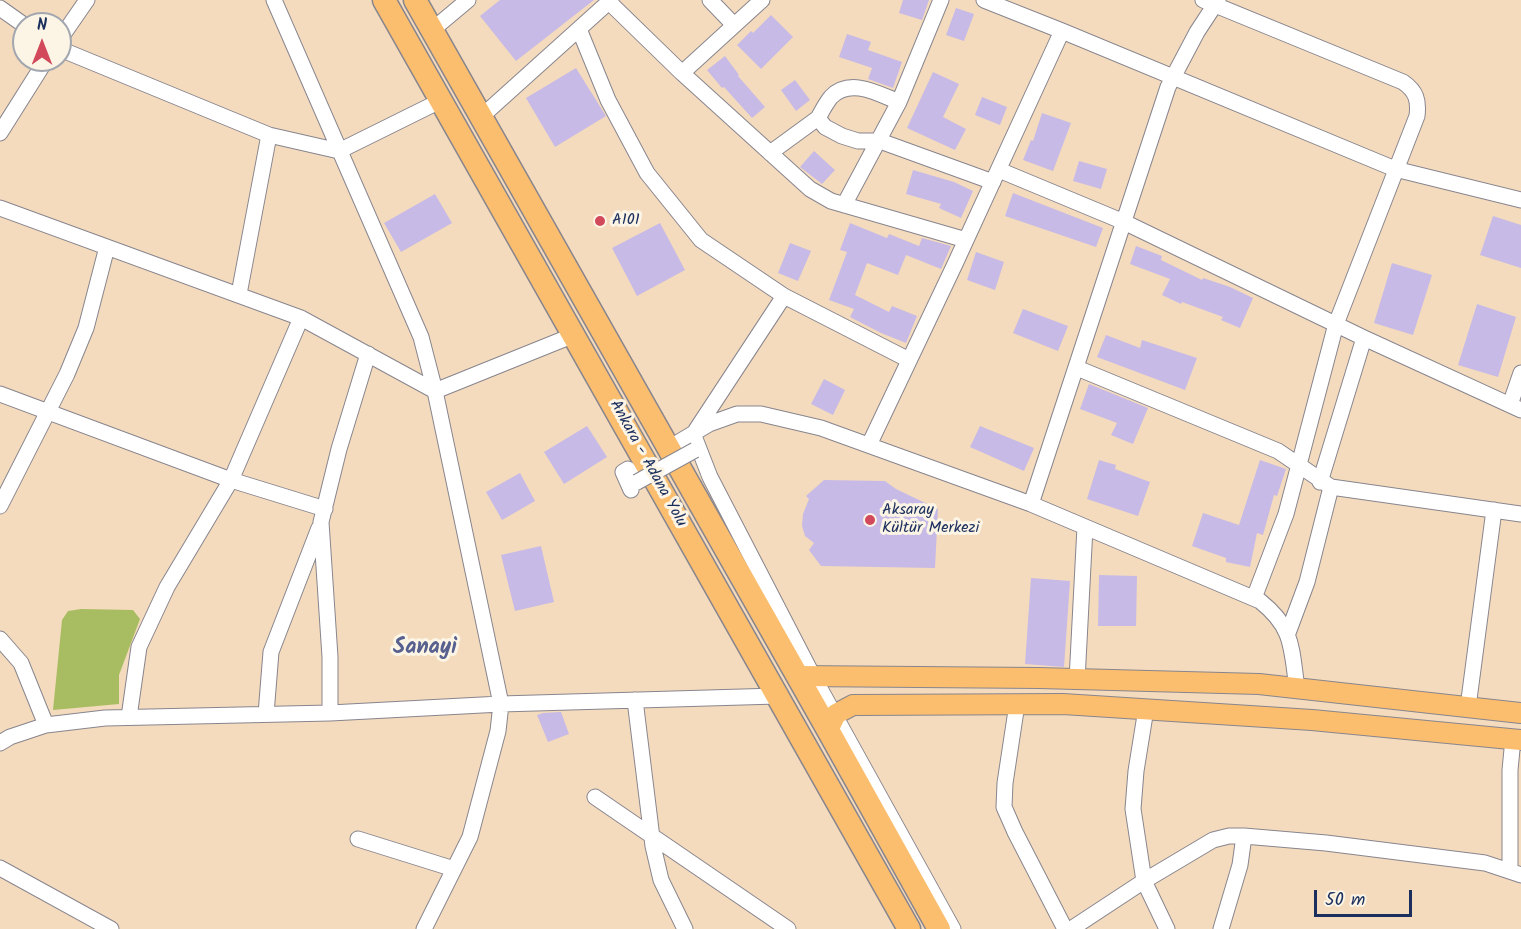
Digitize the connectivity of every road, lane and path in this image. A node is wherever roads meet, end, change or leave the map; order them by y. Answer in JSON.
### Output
{"nodes":[{"id":1,"x":87,"y":0,"type":"edge"},
{"id":2,"x":274,"y":0,"type":"edge"},
{"id":3,"x":384,"y":0,"type":"edge"},
{"id":4,"x":415,"y":0,"type":"edge"},
{"id":5,"x":468,"y":0,"type":"edge"},
{"id":6,"x":710,"y":0,"type":"edge"},
{"id":7,"x":762,"y":0,"type":"edge"},
{"id":8,"x":941,"y":0,"type":"edge"},
{"id":9,"x":984,"y":0,"type":"edge"},
{"id":10,"x":610,"y":1,"type":"edge"},
{"id":11,"x":1212,"y":2,"type":"edge"},
{"id":12,"x":72,"y":22,"type":"edge"},
{"id":13,"x":734,"y":25,"type":"junction"},
{"id":14,"x":579,"y":29,"type":"junction"},
{"id":15,"x":431,"y":31,"type":"junction"},
{"id":16,"x":1062,"y":31,"type":"junction"},
{"id":17,"x":72,"y":54,"type":"edge"},
{"id":18,"x":38,"y":72,"type":"edge"},
{"id":19,"x":682,"y":73,"type":"junction"},
{"id":20,"x":1173,"y":78,"type":"junction"},
{"id":21,"x":442,"y":100,"type":"junction"},
{"id":22,"x":899,"y":102,"type":"junction"},
{"id":23,"x":481,"y":117,"type":"junction"},
{"id":24,"x":818,"y":118,"type":"junction"},
{"id":25,"x":0,"y":133,"type":"edge"},
{"id":26,"x":269,"y":135,"type":"junction"},
{"id":27,"x":880,"y":141,"type":"junction"},
{"id":28,"x":339,"y":151,"type":"junction"},
{"id":29,"x":770,"y":153,"type":"junction"},
{"id":30,"x":1395,"y":169,"type":"junction"},
{"id":31,"x":996,"y":176,"type":"junction"},
{"id":32,"x":1521,"y":200,"type":"edge"},
{"id":33,"x":844,"y":205,"type":"junction"},
{"id":34,"x":0,"y":208,"type":"edge"},
{"id":35,"x":1124,"y":222,"type":"junction"},
{"id":36,"x":966,"y":240,"type":"junction"},
{"id":37,"x":107,"y":247,"type":"junction"},
{"id":38,"x":239,"y":294,"type":"junction"},
{"id":39,"x":784,"y":296,"type":"junction"},
{"id":40,"x":301,"y":318,"type":"junction"},
{"id":41,"x":1336,"y":324,"type":"junction"},
{"id":42,"x":574,"y":334,"type":"junction"},
{"id":43,"x":1364,"y":338,"type":"junction"},
{"id":44,"x":368,"y":354,"type":"junction"},
{"id":45,"x":909,"y":360,"type":"junction"},
{"id":46,"x":1077,"y":368,"type":"junction"},
{"id":47,"x":1521,"y":373,"type":"edge"},
{"id":48,"x":435,"y":391,"type":"junction"},
{"id":49,"x":0,"y":394,"type":"edge"},
{"id":50,"x":1516,"y":408,"type":"edge"},
{"id":51,"x":48,"y":410,"type":"junction"},
{"id":52,"x":693,"y":433,"type":"junction"},
{"id":53,"x":869,"y":445,"type":"junction"},
{"id":54,"x":669,"y":448,"type":"junction"},
{"id":55,"x":1298,"y":464,"type":"junction"},
{"id":56,"x":710,"y":477,"type":"junction"},
{"id":57,"x":231,"y":480,"type":"junction"},
{"id":58,"x":1325,"y":485,"type":"junction"},
{"id":59,"x":634,"y":486,"type":"dead end"},
{"id":60,"x":1031,"y":504,"type":"junction"},
{"id":61,"x":0,"y":506,"type":"edge"},
{"id":62,"x":1494,"y":510,"type":"junction"},
{"id":63,"x":1521,"y":514,"type":"edge"},
{"id":64,"x":323,"y":516,"type":"junction"},
{"id":65,"x":1085,"y":527,"type":"junction"},
{"id":66,"x":1254,"y":598,"type":"junction"},
{"id":67,"x":1288,"y":633,"type":"junction"},
{"id":68,"x":0,"y":639,"type":"edge"},
{"id":69,"x":805,"y":676,"type":"junction"},
{"id":70,"x":1077,"y":680,"type":"junction"},
{"id":71,"x":1297,"y":688,"type":"junction"},
{"id":72,"x":777,"y":696,"type":"junction"},
{"id":73,"x":635,"y":700,"type":"junction"},
{"id":74,"x":501,"y":704,"type":"junction"},
{"id":75,"x":1017,"y":704,"type":"junction"},
{"id":76,"x":1468,"y":707,"type":"junction"},
{"id":77,"x":1146,"y":709,"type":"junction"},
{"id":78,"x":330,"y":713,"type":"junction"},
{"id":79,"x":1521,"y":713,"type":"edge"},
{"id":80,"x":266,"y":714,"type":"junction"},
{"id":81,"x":129,"y":717,"type":"junction"},
{"id":82,"x":832,"y":722,"type":"junction"},
{"id":83,"x":46,"y":725,"type":"junction"},
{"id":84,"x":1517,"y":740,"type":"edge"},
{"id":85,"x":0,"y":743,"type":"edge"},
{"id":86,"x":595,"y":797,"type":"dead end"},
{"id":87,"x":1244,"y":836,"type":"junction"},
{"id":88,"x":652,"y":837,"type":"junction"},
{"id":89,"x":358,"y":839,"type":"dead end"},
{"id":90,"x":0,"y":868,"type":"edge"},
{"id":91,"x":454,"y":869,"type":"junction"},
{"id":92,"x":1515,"y":873,"type":"edge"},
{"id":93,"x":1144,"y":881,"type":"junction"},
{"id":94,"x":80,"y":912,"type":"junction"},
{"id":95,"x":77,"y":929,"type":"edge"},
{"id":96,"x":111,"y":929,"type":"edge"},
{"id":97,"x":424,"y":929,"type":"edge"},
{"id":98,"x":685,"y":929,"type":"edge"},
{"id":99,"x":788,"y":929,"type":"edge"},
{"id":100,"x":909,"y":929,"type":"edge"},
{"id":101,"x":939,"y":929,"type":"edge"},
{"id":102,"x":953,"y":929,"type":"edge"},
{"id":103,"x":1065,"y":929,"type":"edge"},
{"id":104,"x":1071,"y":929,"type":"edge"},
{"id":105,"x":1167,"y":929,"type":"edge"},
{"id":106,"x":1221,"y":929,"type":"edge"}],
"edges":[{"from":1,"to":12,"type":"street"},
{"from":2,"to":28,"type":"street"},
{"from":3,"to":21,"type":"highway","name":"Ankara - Adana Yolu"},
{"from":4,"to":15,"type":"highway","name":"Ankara - Adana Yolu"},
{"from":5,"to":15,"type":"street"},
{"from":6,"to":13,"type":"street"},
{"from":7,"to":13,"type":"street"},
{"from":8,"to":22,"type":"street"},
{"from":9,"to":16,"type":"street"},
{"from":10,"to":14,"type":"street"},
{"from":10,"to":19,"type":"street"},
{"from":11,"to":20,"type":"street"},
{"from":11,"to":30,"type":"street"},
{"from":13,"to":19,"type":"street"},
{"from":14,"to":23,"type":"street"},
{"from":14,"to":39,"type":"street"},
{"from":15,"to":23,"type":"highway","name":"Ankara - Adana Yolu"},
{"from":16,"to":20,"type":"street"},
{"from":16,"to":31,"type":"street"},
{"from":17,"to":26,"type":"street"},
{"from":18,"to":25,"type":"street"},
{"from":19,"to":29,"type":"street"},
{"from":20,"to":30,"type":"street"},
{"from":20,"to":35,"type":"street"},
{"from":21,"to":28,"type":"street"},
{"from":21,"to":42,"type":"highway","name":"Ankara - Adana Yolu"},
{"from":22,"to":24,"type":"street"},
{"from":22,"to":27,"type":"street"},
{"from":23,"to":54,"type":"highway","name":"Ankara - Adana Yolu"},
{"from":24,"to":27,"type":"street"},
{"from":24,"to":29,"type":"street"},
{"from":26,"to":28,"type":"street"},
{"from":26,"to":38,"type":"street"},
{"from":27,"to":31,"type":"street"},
{"from":27,"to":33,"type":"street"},
{"from":28,"to":48,"type":"street"},
{"from":29,"to":33,"type":"street"},
{"from":30,"to":32,"type":"street"},
{"from":30,"to":41,"type":"street"},
{"from":31,"to":35,"type":"street"},
{"from":31,"to":36,"type":"street"},
{"from":33,"to":36,"type":"street"},
{"from":34,"to":37,"type":"street"},
{"from":35,"to":41,"type":"street"},
{"from":35,"to":46,"type":"street"},
{"from":36,"to":45,"type":"street"},
{"from":37,"to":38,"type":"street"},
{"from":37,"to":51,"type":"street"},
{"from":38,"to":40,"type":"street"},
{"from":39,"to":45,"type":"street"},
{"from":39,"to":52,"type":"street"},
{"from":40,"to":44,"type":"street"},
{"from":40,"to":57,"type":"street"},
{"from":41,"to":43,"type":"street"},
{"from":41,"to":55,"type":"street"},
{"from":42,"to":48,"type":"street"},
{"from":42,"to":72,"type":"highway","name":"Ankara - Adana Yolu"},
{"from":43,"to":50,"type":"street"},
{"from":43,"to":58,"type":"street"},
{"from":44,"to":48,"type":"street"},
{"from":44,"to":64,"type":"street"},
{"from":45,"to":53,"type":"street"},
{"from":46,"to":55,"type":"street"},
{"from":46,"to":60,"type":"street"},
{"from":47,"to":50,"type":"street"},
{"from":48,"to":74,"type":"street"},
{"from":49,"to":51,"type":"street"},
{"from":51,"to":57,"type":"street"},
{"from":51,"to":61,"type":"street"},
{"from":52,"to":53,"type":"street"},
{"from":52,"to":54,"type":"street"},
{"from":52,"to":56,"type":"street"},
{"from":53,"to":60,"type":"street"},
{"from":54,"to":69,"type":"highway","name":"Ankara - Adana Yolu"},
{"from":55,"to":58,"type":"street"},
{"from":55,"to":66,"type":"street"},
{"from":56,"to":59,"type":"street","bridge":true},
{"from":56,"to":69,"type":"street"},
{"from":57,"to":64,"type":"street"},
{"from":57,"to":81,"type":"street"},
{"from":58,"to":62,"type":"street"},
{"from":58,"to":67,"type":"street"},
{"from":60,"to":65,"type":"street"},
{"from":62,"to":63,"type":"street"},
{"from":62,"to":76,"type":"street"},
{"from":64,"to":78,"type":"street"},
{"from":64,"to":80,"type":"street"},
{"from":65,"to":66,"type":"street"},
{"from":65,"to":70,"type":"street"},
{"from":66,"to":67,"type":"street"},
{"from":67,"to":71,"type":"street"},
{"from":68,"to":83,"type":"street"},
{"from":69,"to":70,"type":"main road"},
{"from":69,"to":82,"type":"highway","name":"Ankara - Adana Yolu"},
{"from":70,"to":71,"type":"main road"},
{"from":71,"to":76,"type":"main road"},
{"from":72,"to":73,"type":"street"},
{"from":72,"to":100,"type":"highway","name":"Ankara - Adana Yolu"},
{"from":73,"to":74,"type":"street"},
{"from":73,"to":88,"type":"street"},
{"from":74,"to":78,"type":"street"},
{"from":74,"to":91,"type":"street"},
{"from":75,"to":77,"type":"main road"},
{"from":75,"to":82,"type":"main road"},
{"from":75,"to":103,"type":"street"},
{"from":76,"to":79,"type":"main road"},
{"from":77,"to":84,"type":"main road"},
{"from":77,"to":93,"type":"street"},
{"from":78,"to":80,"type":"street"},
{"from":80,"to":81,"type":"street"},
{"from":81,"to":83,"type":"street"},
{"from":82,"to":101,"type":"highway","name":"Ankara - Adana Yolu"},
{"from":82,"to":102,"type":"street"},
{"from":83,"to":85,"type":"street"},
{"from":84,"to":92,"type":"street"},
{"from":86,"to":88,"type":"street"},
{"from":87,"to":92,"type":"street"},
{"from":87,"to":93,"type":"street"},
{"from":87,"to":106,"type":"street"},
{"from":88,"to":98,"type":"street"},
{"from":88,"to":99,"type":"street"},
{"from":89,"to":91,"type":"street"},
{"from":90,"to":94,"type":"street"},
{"from":91,"to":97,"type":"street"},
{"from":93,"to":104,"type":"street"},
{"from":93,"to":105,"type":"street"},
{"from":94,"to":95,"type":"street"},
{"from":94,"to":96,"type":"street"}]}
